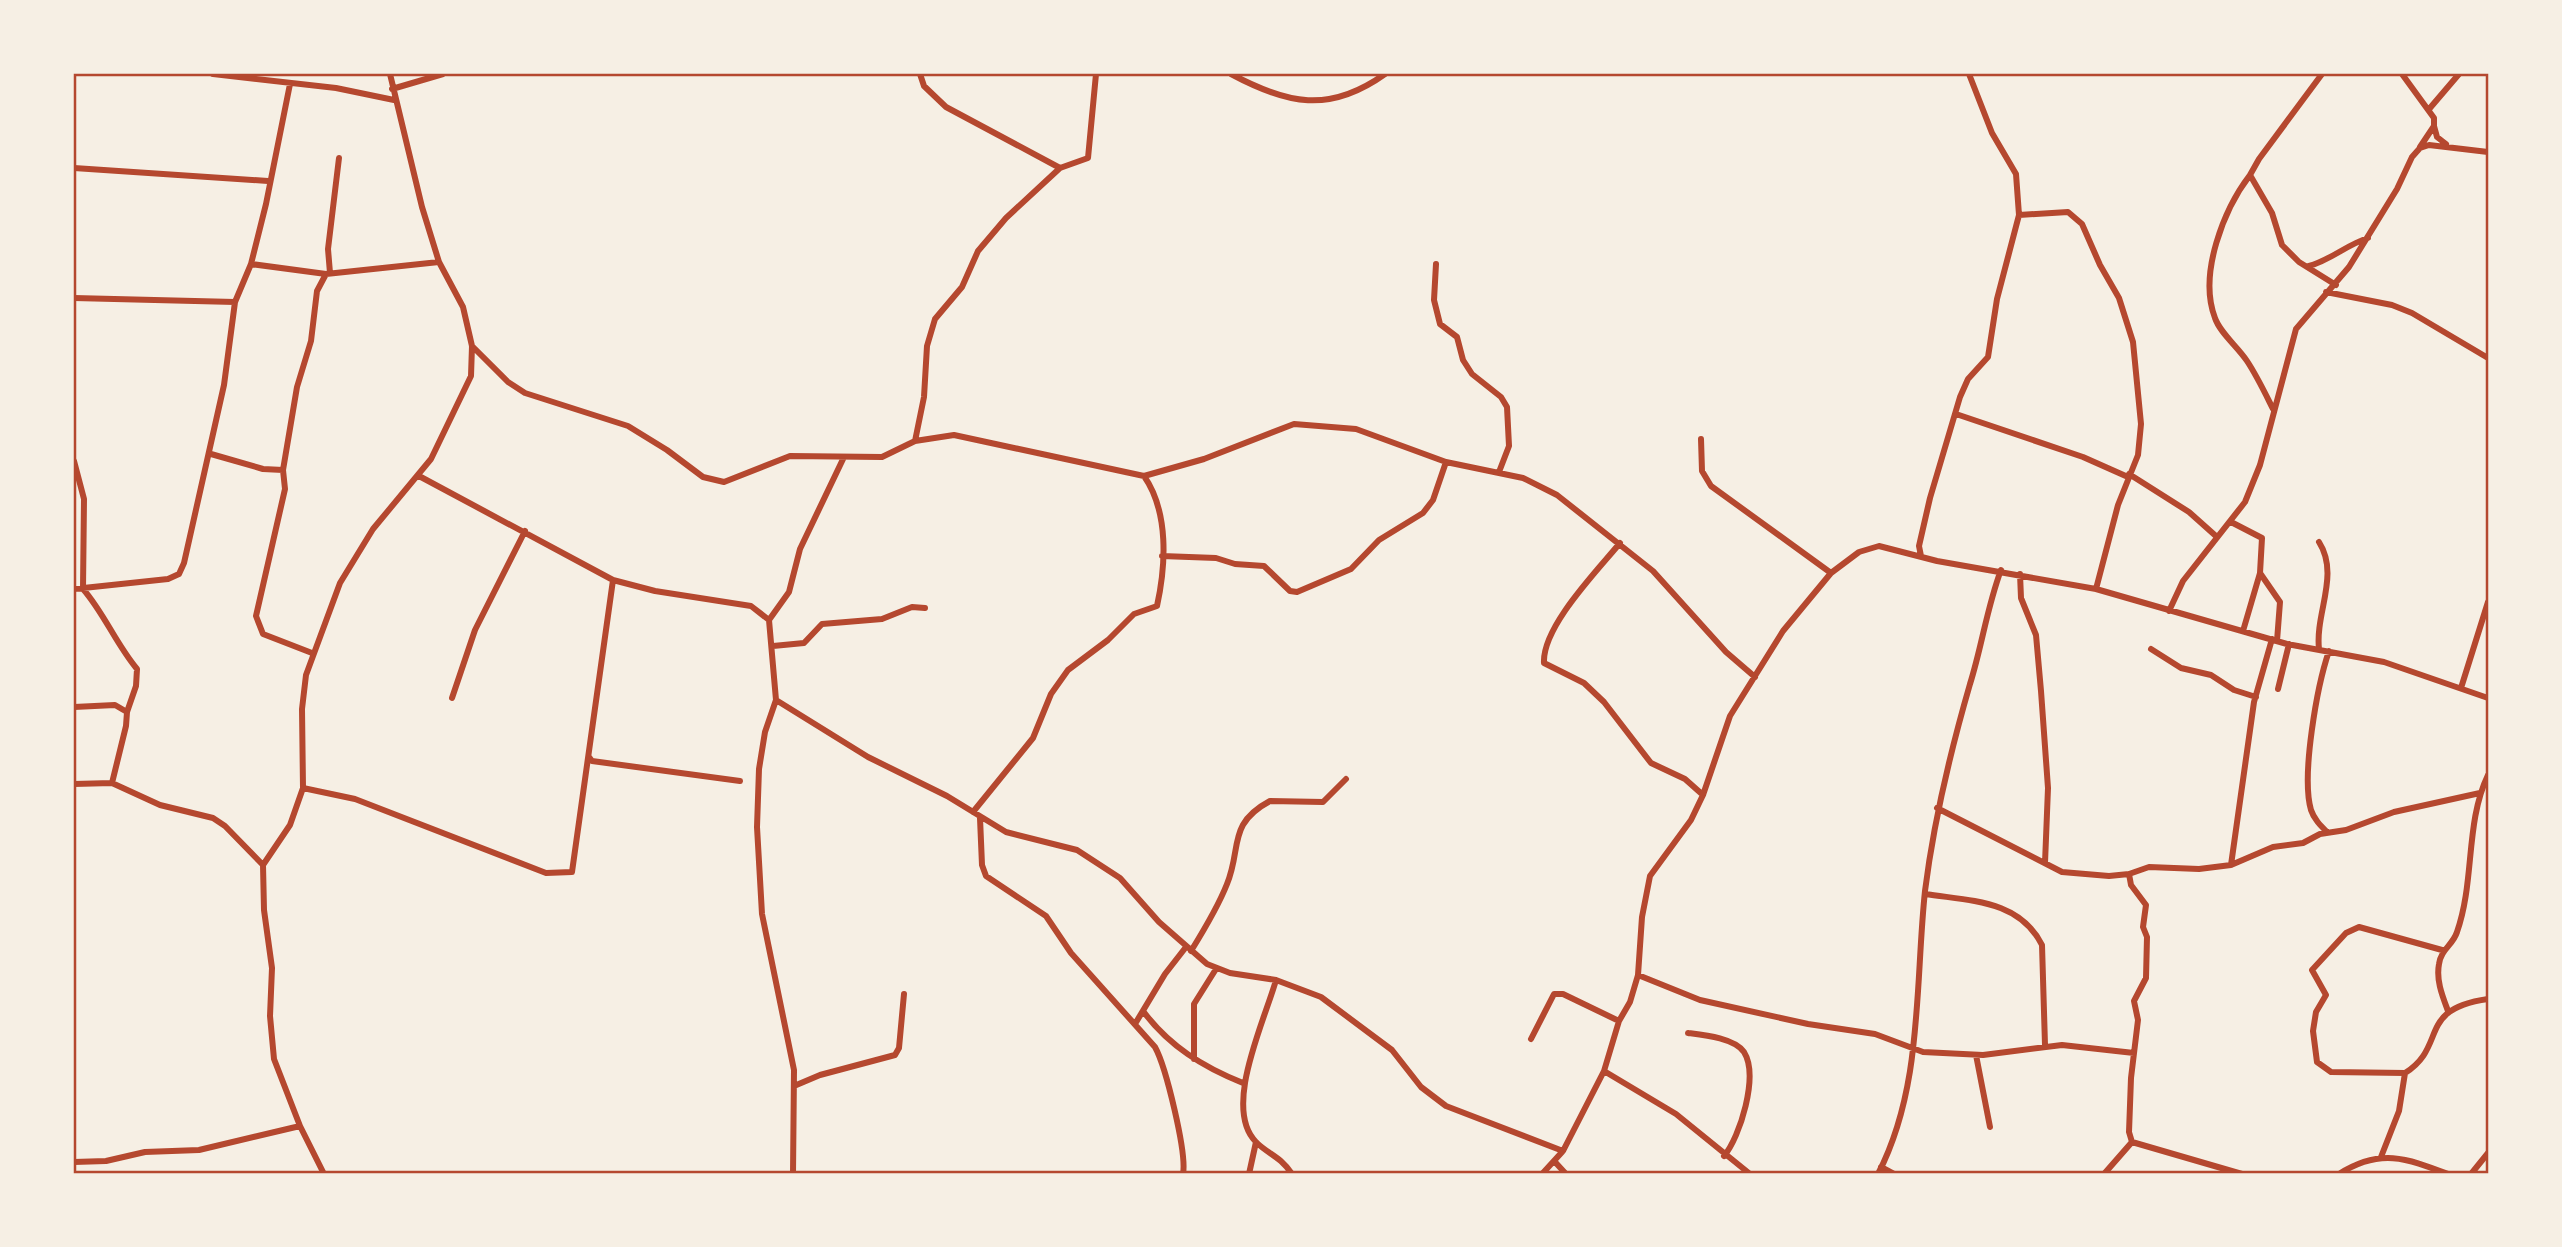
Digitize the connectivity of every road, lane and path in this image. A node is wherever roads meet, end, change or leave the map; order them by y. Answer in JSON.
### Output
{"nodes":[{"id":1,"x":213,"y":74,"type":"edge"},
{"id":2,"x":390,"y":74,"type":"edge"},
{"id":3,"x":443,"y":74,"type":"edge"},
{"id":4,"x":920,"y":74,"type":"edge"},
{"id":5,"x":1096,"y":74,"type":"edge"},
{"id":6,"x":1231,"y":74,"type":"edge"},
{"id":7,"x":1385,"y":74,"type":"edge"},
{"id":8,"x":1969,"y":74,"type":"edge"},
{"id":9,"x":2322,"y":74,"type":"edge"},
{"id":10,"x":2402,"y":74,"type":"edge"},
{"id":11,"x":2459,"y":74,"type":"edge"},
{"id":12,"x":237,"y":75,"type":"edge"},
{"id":13,"x":290,"y":84,"type":"junction"},
{"id":14,"x":392,"y":89,"type":"junction"},
{"id":15,"x":394,"y":100,"type":"junction"},
{"id":16,"x":2430,"y":108,"type":"junction"},
{"id":17,"x":2434,"y":126,"type":"junction"},
{"id":18,"x":2446,"y":145,"type":"junction"},
{"id":19,"x":2420,"y":148,"type":"junction"},
{"id":20,"x":2488,"y":152,"type":"edge"},
{"id":21,"x":340,"y":158,"type":"dead end"},
{"id":22,"x":75,"y":168,"type":"edge"},
{"id":23,"x":1060,"y":168,"type":"junction"},
{"id":24,"x":2250,"y":175,"type":"junction"},
{"id":25,"x":74,"y":177,"type":"edge"},
{"id":26,"x":268,"y":181,"type":"junction"},
{"id":27,"x":2020,"y":215,"type":"junction"},
{"id":28,"x":2368,"y":238,"type":"junction"},
{"id":29,"x":439,"y":262,"type":"junction"},
{"id":30,"x":251,"y":264,"type":"junction"},
{"id":31,"x":1436,"y":264,"type":"dead end"},
{"id":32,"x":2309,"y":267,"type":"junction"},
{"id":33,"x":328,"y":274,"type":"junction"},
{"id":34,"x":2336,"y":285,"type":"junction"},
{"id":35,"x":2326,"y":292,"type":"junction"},
{"id":36,"x":74,"y":298,"type":"edge"},
{"id":37,"x":234,"y":302,"type":"junction"},
{"id":38,"x":472,"y":346,"type":"junction"},
{"id":39,"x":2488,"y":358,"type":"edge"},
{"id":40,"x":2273,"y":409,"type":"junction"},
{"id":41,"x":1956,"y":414,"type":"junction"},
{"id":42,"x":1701,"y":439,"type":"dead end"},
{"id":43,"x":915,"y":441,"type":"junction"},
{"id":44,"x":211,"y":454,"type":"junction"},
{"id":45,"x":844,"y":457,"type":"junction"},
{"id":46,"x":74,"y":461,"type":"edge"},
{"id":47,"x":1446,"y":461,"type":"junction"},
{"id":48,"x":283,"y":470,"type":"junction"},
{"id":49,"x":1499,"y":472,"type":"junction"},
{"id":50,"x":2129,"y":475,"type":"junction"},
{"id":51,"x":419,"y":476,"type":"junction"},
{"id":52,"x":1144,"y":476,"type":"junction"},
{"id":53,"x":2231,"y":522,"type":"junction"},
{"id":54,"x":525,"y":531,"type":"junction"},
{"id":55,"x":2217,"y":537,"type":"junction"},
{"id":56,"x":2319,"y":542,"type":"dead end"},
{"id":57,"x":1619,"y":543,"type":"junction"},
{"id":58,"x":1162,"y":556,"type":"junction"},
{"id":59,"x":1921,"y":556,"type":"junction"},
{"id":60,"x":2001,"y":570,"type":"junction"},
{"id":61,"x":1831,"y":573,"type":"junction"},
{"id":62,"x":2260,"y":573,"type":"junction"},
{"id":63,"x":2020,"y":574,"type":"junction"},
{"id":64,"x":613,"y":580,"type":"junction"},
{"id":65,"x":74,"y":589,"type":"edge"},
{"id":66,"x":83,"y":589,"type":"junction"},
{"id":67,"x":2096,"y":589,"type":"junction"},
{"id":68,"x":2488,"y":602,"type":"edge"},
{"id":69,"x":925,"y":608,"type":"dead end"},
{"id":70,"x":2169,"y":611,"type":"junction"},
{"id":71,"x":769,"y":620,"type":"junction"},
{"id":72,"x":2243,"y":631,"type":"junction"},
{"id":73,"x":2274,"y":640,"type":"junction"},
{"id":74,"x":2288,"y":645,"type":"junction"},
{"id":75,"x":773,"y":646,"type":"junction"},
{"id":76,"x":2151,"y":649,"type":"dead end"},
{"id":77,"x":2319,"y":649,"type":"junction"},
{"id":78,"x":2329,"y":652,"type":"junction"},
{"id":79,"x":312,"y":653,"type":"junction"},
{"id":80,"x":1755,"y":677,"type":"junction"},
{"id":81,"x":2461,"y":688,"type":"junction"},
{"id":82,"x":2278,"y":689,"type":"dead end"},
{"id":83,"x":2256,"y":697,"type":"junction"},
{"id":84,"x":452,"y":698,"type":"dead end"},
{"id":85,"x":2488,"y":698,"type":"edge"},
{"id":86,"x":776,"y":700,"type":"junction"},
{"id":87,"x":74,"y":707,"type":"edge"},
{"id":88,"x":127,"y":712,"type":"junction"},
{"id":89,"x":589,"y":757,"type":"junction"},
{"id":90,"x":2488,"y":775,"type":"edge"},
{"id":91,"x":1346,"y":779,"type":"dead end"},
{"id":92,"x":740,"y":781,"type":"dead end"},
{"id":93,"x":112,"y":783,"type":"junction"},
{"id":94,"x":74,"y":784,"type":"edge"},
{"id":95,"x":303,"y":788,"type":"junction"},
{"id":96,"x":2480,"y":793,"type":"junction"},
{"id":97,"x":1703,"y":795,"type":"junction"},
{"id":98,"x":1937,"y":808,"type":"junction"},
{"id":99,"x":973,"y":812,"type":"junction"},
{"id":100,"x":980,"y":817,"type":"junction"},
{"id":101,"x":2327,"y":832,"type":"junction"},
{"id":102,"x":2045,"y":863,"type":"junction"},
{"id":103,"x":264,"y":865,"type":"junction"},
{"id":104,"x":2231,"y":865,"type":"junction"},
{"id":105,"x":2130,"y":874,"type":"junction"},
{"id":106,"x":1925,"y":894,"type":"junction"},
{"id":107,"x":1188,"y":949,"type":"junction"},
{"id":108,"x":2442,"y":950,"type":"junction"},
{"id":109,"x":1216,"y":969,"type":"junction"},
{"id":110,"x":1638,"y":975,"type":"junction"},
{"id":111,"x":1276,"y":980,"type":"junction"},
{"id":112,"x":904,"y":994,"type":"dead end"},
{"id":113,"x":2488,"y":999,"type":"edge"},
{"id":114,"x":1143,"y":1011,"type":"junction"},
{"id":115,"x":2448,"y":1011,"type":"junction"},
{"id":116,"x":1619,"y":1021,"type":"junction"},
{"id":117,"x":1135,"y":1024,"type":"junction"},
{"id":118,"x":1688,"y":1032,"type":"dead end"},
{"id":119,"x":1531,"y":1039,"type":"dead end"},
{"id":120,"x":2045,"y":1045,"type":"junction"},
{"id":121,"x":1913,"y":1049,"type":"junction"},
{"id":122,"x":2134,"y":1053,"type":"junction"},
{"id":123,"x":1976,"y":1055,"type":"junction"},
{"id":124,"x":1194,"y":1059,"type":"junction"},
{"id":125,"x":1604,"y":1072,"type":"junction"},
{"id":126,"x":2405,"y":1073,"type":"junction"},
{"id":127,"x":1243,"y":1083,"type":"junction"},
{"id":128,"x":794,"y":1086,"type":"junction"},
{"id":129,"x":300,"y":1126,"type":"junction"},
{"id":130,"x":1990,"y":1127,"type":"dead end"},
{"id":131,"x":1256,"y":1142,"type":"junction"},
{"id":132,"x":2132,"y":1142,"type":"junction"},
{"id":133,"x":1563,"y":1151,"type":"junction"},
{"id":134,"x":2488,"y":1153,"type":"edge"},
{"id":135,"x":1724,"y":1156,"type":"junction"},
{"id":136,"x":2381,"y":1157,"type":"junction"},
{"id":137,"x":74,"y":1162,"type":"edge"},
{"id":138,"x":1555,"y":1162,"type":"junction"},
{"id":139,"x":1880,"y":1170,"type":"edge"},
{"id":140,"x":1185,"y":1172,"type":"edge"},
{"id":141,"x":324,"y":1174,"type":"edge"},
{"id":142,"x":793,"y":1174,"type":"edge"},
{"id":143,"x":1249,"y":1174,"type":"edge"},
{"id":144,"x":1292,"y":1174,"type":"edge"},
{"id":145,"x":1542,"y":1174,"type":"edge"},
{"id":146,"x":1566,"y":1174,"type":"edge"},
{"id":147,"x":1750,"y":1174,"type":"edge"},
{"id":148,"x":1894,"y":1174,"type":"edge"},
{"id":149,"x":2104,"y":1174,"type":"edge"},
{"id":150,"x":2242,"y":1174,"type":"edge"},
{"id":151,"x":2339,"y":1174,"type":"edge"},
{"id":152,"x":2448,"y":1174,"type":"edge"},
{"id":153,"x":2471,"y":1174,"type":"edge"}],
"edges":[{"from":1,"to":12,"type":"street"},
{"from":2,"to":14,"type":"street"},
{"from":3,"to":14,"type":"street"},
{"from":4,"to":23,"type":"street"},
{"from":5,"to":23,"type":"street"},
{"from":6,"to":7,"type":"street"},
{"from":8,"to":27,"type":"street"},
{"from":9,"to":24,"type":"street"},
{"from":10,"to":16,"type":"street"},
{"from":11,"to":16,"type":"street"},
{"from":12,"to":13,"type":"street"},
{"from":13,"to":15,"type":"street"},
{"from":13,"to":26,"type":"street"},
{"from":14,"to":15,"type":"street"},
{"from":15,"to":29,"type":"street"},
{"from":16,"to":17,"type":"street"},
{"from":17,"to":18,"type":"street"},
{"from":17,"to":19,"type":"street"},
{"from":18,"to":19,"type":"street"},
{"from":18,"to":20,"type":"street"},
{"from":19,"to":28,"type":"street"},
{"from":21,"to":33,"type":"street"},
{"from":22,"to":25,"type":"street"},
{"from":22,"to":26,"type":"street"},
{"from":23,"to":43,"type":"street"},
{"from":24,"to":32,"type":"street"},
{"from":24,"to":40,"type":"street"},
{"from":26,"to":30,"type":"street"},
{"from":27,"to":41,"type":"street"},
{"from":27,"to":50,"type":"street"},
{"from":28,"to":32,"type":"street"},
{"from":28,"to":34,"type":"street"},
{"from":29,"to":33,"type":"street"},
{"from":29,"to":38,"type":"street"},
{"from":30,"to":33,"type":"street"},
{"from":30,"to":37,"type":"street"},
{"from":31,"to":49,"type":"street"},
{"from":32,"to":34,"type":"street"},
{"from":33,"to":48,"type":"street"},
{"from":34,"to":35,"type":"street"},
{"from":35,"to":39,"type":"street"},
{"from":35,"to":40,"type":"street"},
{"from":36,"to":37,"type":"street"},
{"from":37,"to":44,"type":"street"},
{"from":38,"to":45,"type":"street"},
{"from":38,"to":51,"type":"street"},
{"from":40,"to":53,"type":"street"},
{"from":41,"to":50,"type":"street"},
{"from":41,"to":59,"type":"street"},
{"from":42,"to":61,"type":"street"},
{"from":43,"to":45,"type":"street"},
{"from":43,"to":52,"type":"street"},
{"from":44,"to":48,"type":"street"},
{"from":44,"to":66,"type":"street"},
{"from":45,"to":71,"type":"street"},
{"from":46,"to":66,"type":"street"},
{"from":47,"to":49,"type":"street"},
{"from":47,"to":52,"type":"street"},
{"from":47,"to":58,"type":"street"},
{"from":48,"to":79,"type":"street"},
{"from":49,"to":57,"type":"street"},
{"from":50,"to":55,"type":"street"},
{"from":50,"to":67,"type":"street"},
{"from":51,"to":54,"type":"street"},
{"from":51,"to":79,"type":"street"},
{"from":52,"to":58,"type":"street"},
{"from":53,"to":55,"type":"street"},
{"from":53,"to":62,"type":"street"},
{"from":54,"to":64,"type":"street"},
{"from":54,"to":84,"type":"street"},
{"from":55,"to":70,"type":"street"},
{"from":56,"to":77,"type":"street"},
{"from":57,"to":80,"type":"street"},
{"from":57,"to":97,"type":"street"},
{"from":58,"to":99,"type":"street"},
{"from":59,"to":60,"type":"street"},
{"from":59,"to":61,"type":"street"},
{"from":60,"to":63,"type":"street"},
{"from":60,"to":98,"type":"street"},
{"from":61,"to":80,"type":"street"},
{"from":62,"to":72,"type":"street"},
{"from":62,"to":73,"type":"street"},
{"from":63,"to":67,"type":"street"},
{"from":63,"to":102,"type":"street"},
{"from":64,"to":71,"type":"street"},
{"from":64,"to":89,"type":"street"},
{"from":65,"to":66,"type":"street"},
{"from":66,"to":88,"type":"street"},
{"from":67,"to":70,"type":"street"},
{"from":68,"to":81,"type":"street"},
{"from":69,"to":75,"type":"street"},
{"from":70,"to":72,"type":"street"},
{"from":71,"to":75,"type":"street"},
{"from":72,"to":73,"type":"street"},
{"from":73,"to":74,"type":"street"},
{"from":73,"to":83,"type":"street"},
{"from":74,"to":77,"type":"street"},
{"from":74,"to":82,"type":"street"},
{"from":75,"to":86,"type":"street"},
{"from":76,"to":83,"type":"street"},
{"from":77,"to":78,"type":"street"},
{"from":78,"to":81,"type":"street"},
{"from":78,"to":101,"type":"street"},
{"from":79,"to":95,"type":"street"},
{"from":80,"to":97,"type":"street"},
{"from":81,"to":85,"type":"street"},
{"from":83,"to":104,"type":"street"},
{"from":86,"to":99,"type":"street"},
{"from":86,"to":128,"type":"street"},
{"from":87,"to":88,"type":"street"},
{"from":88,"to":93,"type":"street"},
{"from":89,"to":92,"type":"street"},
{"from":89,"to":95,"type":"street"},
{"from":90,"to":96,"type":"street"},
{"from":91,"to":107,"type":"street"},
{"from":93,"to":94,"type":"street"},
{"from":93,"to":103,"type":"street"},
{"from":95,"to":103,"type":"street"},
{"from":96,"to":101,"type":"street"},
{"from":96,"to":108,"type":"street"},
{"from":97,"to":110,"type":"street"},
{"from":98,"to":102,"type":"street"},
{"from":98,"to":106,"type":"street"},
{"from":99,"to":100,"type":"street"},
{"from":100,"to":107,"type":"street"},
{"from":100,"to":117,"type":"street"},
{"from":101,"to":104,"type":"street"},
{"from":102,"to":105,"type":"street"},
{"from":103,"to":129,"type":"street"},
{"from":104,"to":105,"type":"street"},
{"from":105,"to":122,"type":"street"},
{"from":106,"to":120,"type":"street"},
{"from":106,"to":121,"type":"street"},
{"from":107,"to":109,"type":"street"},
{"from":107,"to":114,"type":"street"},
{"from":108,"to":115,"type":"street"},
{"from":108,"to":126,"type":"street"},
{"from":109,"to":111,"type":"street"},
{"from":109,"to":124,"type":"street"},
{"from":110,"to":116,"type":"street"},
{"from":110,"to":121,"type":"street"},
{"from":111,"to":127,"type":"street"},
{"from":111,"to":133,"type":"street"},
{"from":112,"to":128,"type":"street"},
{"from":113,"to":115,"type":"street"},
{"from":114,"to":117,"type":"street"},
{"from":114,"to":124,"type":"street"},
{"from":115,"to":126,"type":"street"},
{"from":116,"to":119,"type":"street"},
{"from":116,"to":125,"type":"street"},
{"from":117,"to":140,"type":"street"},
{"from":118,"to":135,"type":"street"},
{"from":120,"to":122,"type":"street"},
{"from":120,"to":123,"type":"street"},
{"from":121,"to":123,"type":"street"},
{"from":121,"to":139,"type":"street"},
{"from":122,"to":132,"type":"street"},
{"from":123,"to":130,"type":"street"},
{"from":124,"to":127,"type":"street"},
{"from":125,"to":133,"type":"street"},
{"from":125,"to":135,"type":"street"},
{"from":126,"to":136,"type":"street"},
{"from":127,"to":131,"type":"street"},
{"from":128,"to":142,"type":"street"},
{"from":129,"to":137,"type":"street"},
{"from":129,"to":141,"type":"street"},
{"from":131,"to":143,"type":"street"},
{"from":131,"to":144,"type":"street"},
{"from":132,"to":149,"type":"street"},
{"from":132,"to":150,"type":"street"},
{"from":133,"to":138,"type":"street"},
{"from":134,"to":153,"type":"street"},
{"from":135,"to":147,"type":"street"},
{"from":136,"to":151,"type":"street"},
{"from":136,"to":152,"type":"street"},
{"from":138,"to":145,"type":"street"},
{"from":138,"to":146,"type":"street"},
{"from":139,"to":148,"type":"street"}]}
